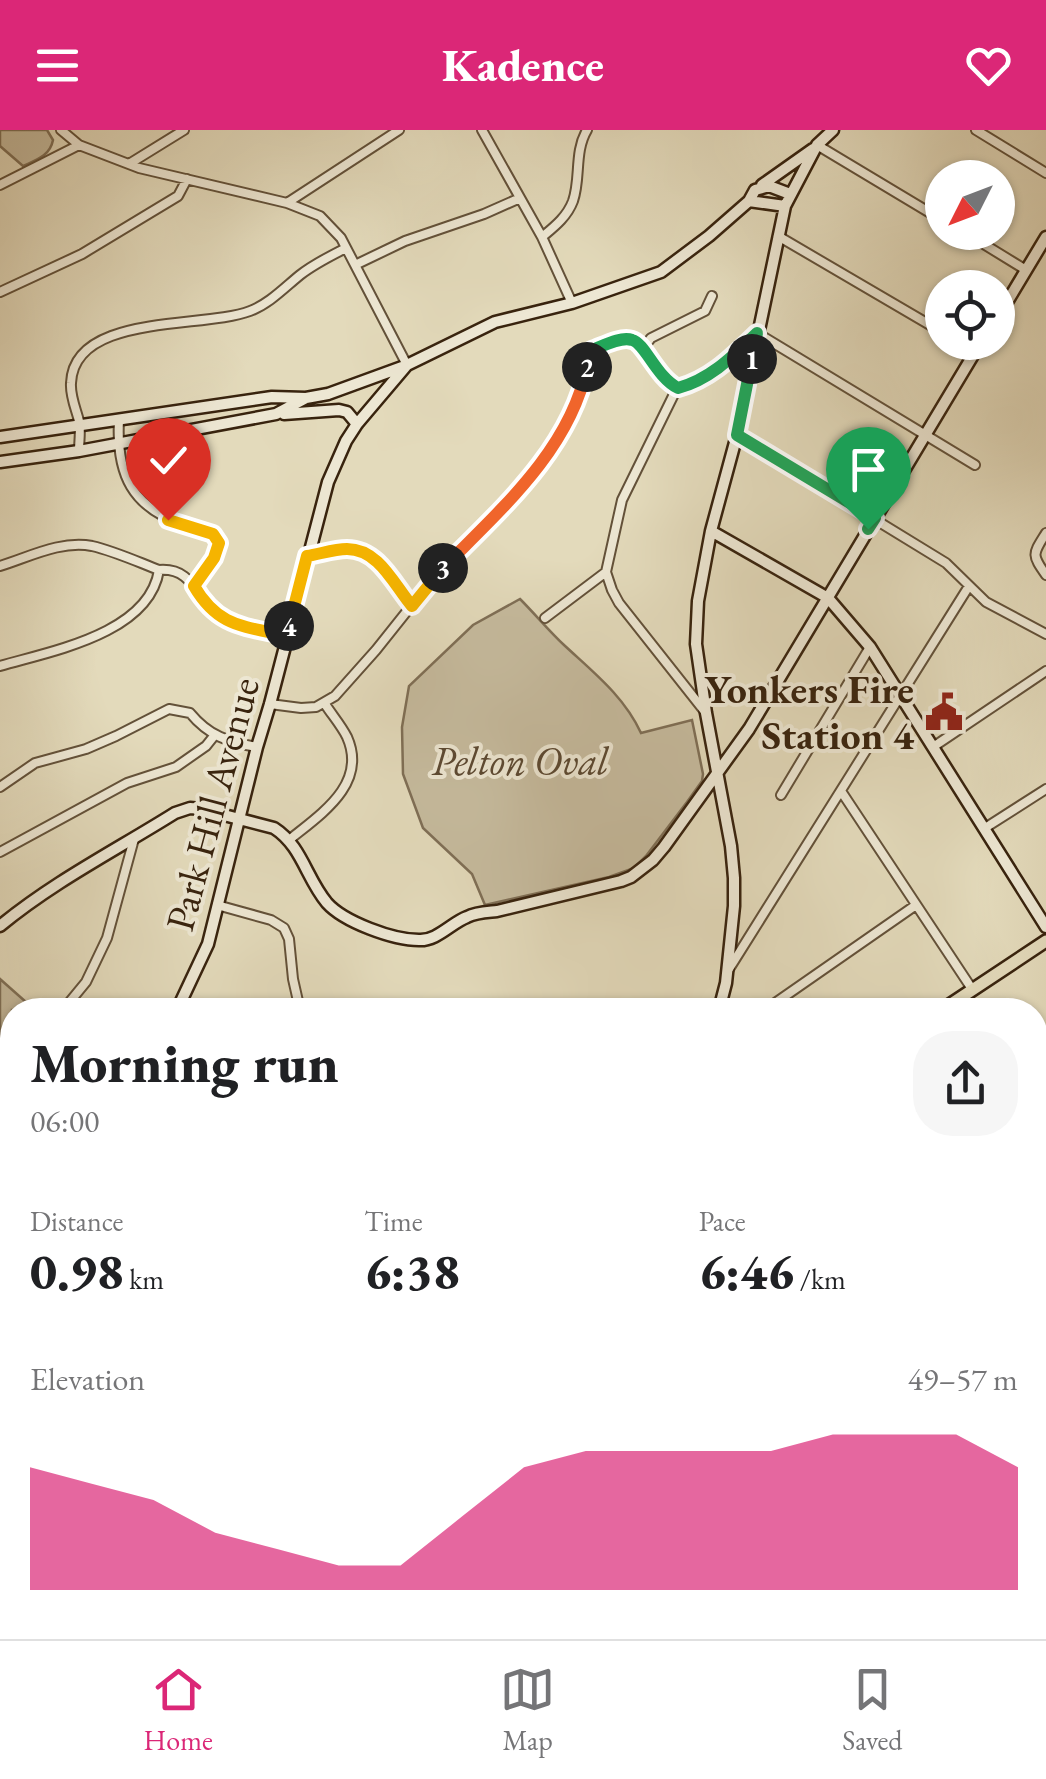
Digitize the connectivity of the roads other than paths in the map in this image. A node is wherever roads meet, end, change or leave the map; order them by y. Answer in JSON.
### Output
{"nodes":[{"id":1,"x":61,"y":130,"type":"edge"},
{"id":2,"x":184,"y":130,"type":"edge"},
{"id":3,"x":399,"y":130,"type":"edge"},
{"id":4,"x":482,"y":130,"type":"edge"},
{"id":5,"x":587,"y":130,"type":"edge"},
{"id":6,"x":833,"y":130,"type":"edge"},
{"id":7,"x":976,"y":130,"type":"edge"},
{"id":8,"x":79,"y":145,"type":"junction"},
{"id":9,"x":818,"y":145,"type":"junction"},
{"id":10,"x":129,"y":164,"type":"junction"},
{"id":11,"x":1046,"y":173,"type":"edge"},
{"id":12,"x":187,"y":179,"type":"junction"},
{"id":13,"x":0,"y":185,"type":"edge"},
{"id":14,"x":790,"y":194,"type":"junction"},
{"id":15,"x":752,"y":196,"type":"junction"},
{"id":16,"x":520,"y":198,"type":"junction"},
{"id":17,"x":287,"y":203,"type":"junction"},
{"id":18,"x":786,"y":206,"type":"junction"},
{"id":19,"x":925,"y":210,"type":"edge"},
{"id":20,"x":778,"y":236,"type":"junction"},
{"id":21,"x":1046,"y":237,"type":"edge"},
{"id":22,"x":542,"y":238,"type":"junction"},
{"id":23,"x":346,"y":248,"type":"junction"},
{"id":24,"x":993,"y":250,"type":"edge"},
{"id":25,"x":355,"y":265,"type":"junction"},
{"id":26,"x":1026,"y":270,"type":"junction"},
{"id":27,"x":1015,"y":288,"type":"edge"},
{"id":28,"x":0,"y":292,"type":"edge"},
{"id":29,"x":712,"y":296,"type":"dead end"},
{"id":30,"x":572,"y":303,"type":"junction"},
{"id":31,"x":925,"y":322,"type":"edge"},
{"id":32,"x":757,"y":333,"type":"junction"},
{"id":33,"x":643,"y":348,"type":"junction"},
{"id":34,"x":971,"y":360,"type":"edge"},
{"id":35,"x":408,"y":365,"type":"junction"},
{"id":36,"x":678,"y":388,"type":"junction"},
{"id":37,"x":306,"y":398,"type":"junction"},
{"id":38,"x":276,"y":414,"type":"junction"},
{"id":39,"x":120,"y":420,"type":"junction"},
{"id":40,"x":357,"y":424,"type":"junction"},
{"id":41,"x":80,"y":426,"type":"junction"},
{"id":42,"x":737,"y":435,"type":"junction"},
{"id":43,"x":926,"y":436,"type":"junction"},
{"id":44,"x":0,"y":437,"type":"edge"},
{"id":45,"x":118,"y":444,"type":"junction"},
{"id":46,"x":78,"y":451,"type":"junction"},
{"id":47,"x":0,"y":462,"type":"edge"},
{"id":48,"x":974,"y":466,"type":"dead end"},
{"id":49,"x":875,"y":518,"type":"junction"},
{"id":50,"x":711,"y":531,"type":"junction"},
{"id":51,"x":1046,"y":533,"type":"edge"},
{"id":52,"x":307,"y":556,"type":"junction"},
{"id":53,"x":0,"y":566,"type":"edge"},
{"id":54,"x":159,"y":570,"type":"junction"},
{"id":55,"x":606,"y":572,"type":"junction"},
{"id":56,"x":1046,"y":575,"type":"edge"},
{"id":57,"x":194,"y":586,"type":"junction"},
{"id":58,"x":969,"y":586,"type":"junction"},
{"id":59,"x":828,"y":598,"type":"junction"},
{"id":60,"x":412,"y":606,"type":"junction"},
{"id":61,"x":545,"y":618,"type":"dead end"},
{"id":62,"x":1046,"y":634,"type":"edge"},
{"id":63,"x":287,"y":636,"type":"junction"},
{"id":64,"x":870,"y":647,"type":"junction"},
{"id":65,"x":0,"y":666,"type":"edge"},
{"id":66,"x":1046,"y":671,"type":"edge"},
{"id":67,"x":900,"y":696,"type":"junction"},
{"id":68,"x":270,"y":704,"type":"junction"},
{"id":69,"x":324,"y":704,"type":"junction"},
{"id":70,"x":706,"y":712,"type":"junction"},
{"id":71,"x":214,"y":736,"type":"junction"},
{"id":72,"x":256,"y":747,"type":"junction"},
{"id":73,"x":933,"y":747,"type":"junction"},
{"id":74,"x":718,"y":774,"type":"junction"},
{"id":75,"x":0,"y":787,"type":"edge"},
{"id":76,"x":1046,"y":789,"type":"edge"},
{"id":77,"x":841,"y":791,"type":"junction"},
{"id":78,"x":781,"y":795,"type":"dead end"},
{"id":79,"x":239,"y":818,"type":"junction"},
{"id":80,"x":984,"y":828,"type":"junction"},
{"id":81,"x":134,"y":839,"type":"junction"},
{"id":82,"x":289,"y":840,"type":"junction"},
{"id":83,"x":0,"y":852,"type":"edge"},
{"id":84,"x":217,"y":905,"type":"junction"},
{"id":85,"x":916,"y":905,"type":"junction"},
{"id":86,"x":0,"y":926,"type":"edge"},
{"id":87,"x":1046,"y":927,"type":"edge"},
{"id":88,"x":1046,"y":941,"type":"edge"},
{"id":89,"x":727,"y":972,"type":"junction"},
{"id":90,"x":972,"y":989,"type":"junction"},
{"id":91,"x":73,"y":998,"type":"edge"},
{"id":92,"x":183,"y":998,"type":"edge"},
{"id":93,"x":297,"y":998,"type":"edge"},
{"id":94,"x":722,"y":998,"type":"edge"},
{"id":95,"x":782,"y":998,"type":"edge"},
{"id":96,"x":959,"y":998,"type":"edge"}],
"edges":[{"from":1,"to":8,"type":"street"},
{"from":2,"to":10,"type":"street"},
{"from":3,"to":17,"type":"street"},
{"from":4,"to":16,"type":"street"},
{"from":5,"to":22,"type":"street"},
{"from":6,"to":9,"type":"street"},
{"from":7,"to":11,"type":"street"},
{"from":8,"to":10,"type":"street"},
{"from":8,"to":13,"type":"street"},
{"from":9,"to":14,"type":"street"},
{"from":9,"to":15,"type":"street","name":"Park Hill Avenue"},
{"from":9,"to":19,"type":"street"},
{"from":10,"to":12,"type":"street"},
{"from":12,"to":17,"type":"street"},
{"from":12,"to":28,"type":"street"},
{"from":14,"to":15,"type":"street"},
{"from":14,"to":18,"type":"street"},
{"from":15,"to":18,"type":"street"},
{"from":15,"to":30,"type":"street","name":"Park Hill Avenue"},
{"from":16,"to":22,"type":"street"},
{"from":16,"to":25,"type":"street"},
{"from":17,"to":23,"type":"street"},
{"from":18,"to":20,"type":"street"},
{"from":20,"to":31,"type":"street"},
{"from":20,"to":32,"type":"street"},
{"from":21,"to":26,"type":"street"},
{"from":22,"to":30,"type":"street"},
{"from":23,"to":25,"type":"street"},
{"from":23,"to":41,"type":"street"},
{"from":24,"to":26,"type":"street"},
{"from":25,"to":35,"type":"street"},
{"from":26,"to":27,"type":"street"},
{"from":29,"to":33,"type":"street"},
{"from":30,"to":35,"type":"street","name":"Park Hill Avenue"},
{"from":32,"to":36,"type":"street"},
{"from":32,"to":42,"type":"street"},
{"from":32,"to":43,"type":"street"},
{"from":33,"to":36,"type":"street"},
{"from":33,"to":60,"type":"street"},
{"from":34,"to":43,"type":"street"},
{"from":35,"to":37,"type":"street"},
{"from":35,"to":40,"type":"street","name":"Park Hill Avenue"},
{"from":36,"to":55,"type":"street"},
{"from":37,"to":38,"type":"street"},
{"from":37,"to":39,"type":"street"},
{"from":38,"to":40,"type":"street"},
{"from":38,"to":45,"type":"street"},
{"from":39,"to":41,"type":"street"},
{"from":39,"to":45,"type":"street"},
{"from":40,"to":52,"type":"street","name":"Park Hill Avenue"},
{"from":41,"to":44,"type":"street"},
{"from":41,"to":46,"type":"street"},
{"from":42,"to":49,"type":"street"},
{"from":42,"to":50,"type":"street"},
{"from":43,"to":48,"type":"street"},
{"from":43,"to":49,"type":"street"},
{"from":45,"to":46,"type":"street"},
{"from":45,"to":57,"type":"street"},
{"from":46,"to":47,"type":"street"},
{"from":49,"to":58,"type":"street"},
{"from":49,"to":59,"type":"street"},
{"from":50,"to":59,"type":"street"},
{"from":50,"to":70,"type":"street"},
{"from":51,"to":56,"type":"street"},
{"from":52,"to":60,"type":"street"},
{"from":52,"to":63,"type":"street","name":"Park Hill Avenue"},
{"from":53,"to":54,"type":"street"},
{"from":54,"to":57,"type":"street"},
{"from":54,"to":65,"type":"street"},
{"from":55,"to":61,"type":"street"},
{"from":55,"to":70,"type":"street"},
{"from":57,"to":63,"type":"street"},
{"from":58,"to":62,"type":"street"},
{"from":58,"to":67,"type":"street"},
{"from":59,"to":64,"type":"street"},
{"from":59,"to":74,"type":"street"},
{"from":60,"to":69,"type":"street"},
{"from":63,"to":68,"type":"street","name":"Park Hill Avenue"},
{"from":64,"to":67,"type":"street"},
{"from":64,"to":78,"type":"street"},
{"from":66,"to":73,"type":"street"},
{"from":67,"to":73,"type":"street"},
{"from":67,"to":77,"type":"street"},
{"from":68,"to":69,"type":"street"},
{"from":68,"to":72,"type":"street","name":"Park Hill Avenue"},
{"from":69,"to":82,"type":"street"},
{"from":70,"to":74,"type":"street"},
{"from":71,"to":72,"type":"street"},
{"from":71,"to":75,"type":"street"},
{"from":71,"to":83,"type":"street"},
{"from":72,"to":79,"type":"street","name":"Park Hill Avenue"},
{"from":73,"to":80,"type":"street"},
{"from":74,"to":82,"type":"street"},
{"from":74,"to":89,"type":"street"},
{"from":76,"to":80,"type":"street"},
{"from":77,"to":85,"type":"street"},
{"from":77,"to":89,"type":"street"},
{"from":79,"to":81,"type":"street"},
{"from":79,"to":82,"type":"street"},
{"from":79,"to":84,"type":"street","name":"Park Hill Avenue"},
{"from":80,"to":87,"type":"street"},
{"from":81,"to":86,"type":"street"},
{"from":81,"to":91,"type":"street"},
{"from":84,"to":92,"type":"street","name":"Park Hill Avenue"},
{"from":84,"to":93,"type":"street"},
{"from":85,"to":90,"type":"street"},
{"from":85,"to":95,"type":"street"},
{"from":88,"to":90,"type":"main road"},
{"from":89,"to":94,"type":"street"},
{"from":90,"to":96,"type":"main road"}]}
